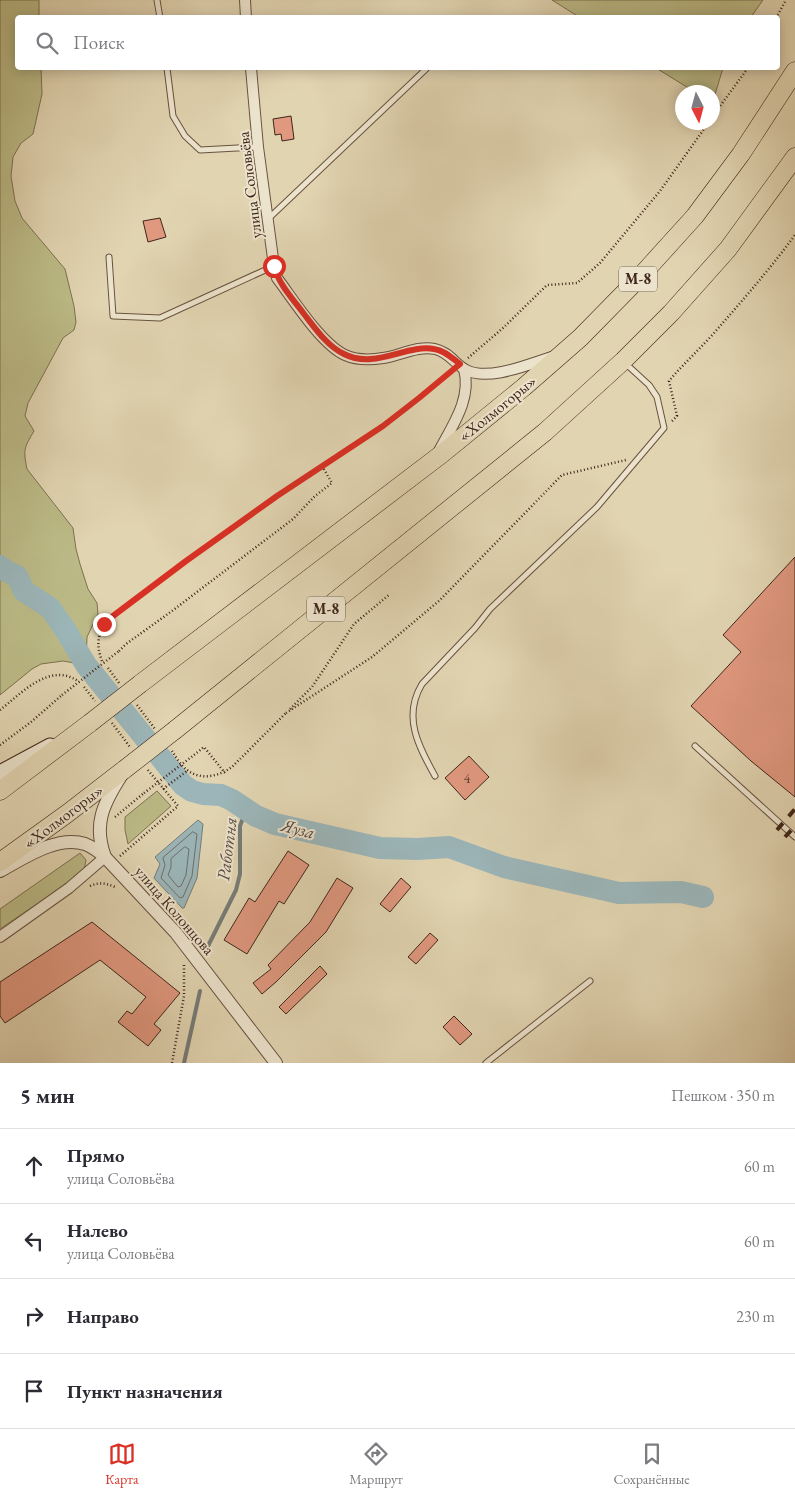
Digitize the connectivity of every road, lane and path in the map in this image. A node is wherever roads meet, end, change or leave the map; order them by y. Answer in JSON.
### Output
{"nodes":[{"id":1,"x":157,"y":0,"type":"edge"},
{"id":2,"x":245,"y":0,"type":"edge"},
{"id":3,"x":786,"y":0,"type":"edge"},
{"id":4,"x":160,"y":15,"type":"edge"},
{"id":5,"x":246,"y":15,"type":"edge"},
{"id":6,"x":778,"y":15,"type":"edge"},
{"id":7,"x":166,"y":70,"type":"edge"},
{"id":8,"x":251,"y":70,"type":"edge"},
{"id":9,"x":425,"y":70,"type":"edge"},
{"id":10,"x":747,"y":70,"type":"edge"},
{"id":11,"x":795,"y":71,"type":"edge"},
{"id":12,"x":720,"y":106,"type":"edge"},
{"id":13,"x":703,"y":130,"type":"edge"},
{"id":14,"x":258,"y":147,"type":"junction"},
{"id":15,"x":795,"y":157,"type":"edge"},
{"id":16,"x":268,"y":219,"type":"junction"},
{"id":17,"x":795,"y":235,"type":"edge"},
{"id":18,"x":109,"y":257,"type":"dead end"},
{"id":19,"x":274,"y":266,"type":"junction"},
{"id":20,"x":563,"y":353,"type":"junction"},
{"id":21,"x":623,"y":361,"type":"junction"},
{"id":22,"x":462,"y":367,"type":"junction"},
{"id":23,"x":664,"y":428,"type":"junction"},
{"id":24,"x":632,"y":455,"type":"dead end"},
{"id":25,"x":436,"y":458,"type":"junction"},
{"id":26,"x":322,"y":466,"type":"junction"},
{"id":27,"x":390,"y":594,"type":"dead end"},
{"id":28,"x":102,"y":661,"type":"dead end"},
{"id":29,"x":108,"y":668,"type":"dead end"},
{"id":30,"x":78,"y":681,"type":"dead end"},
{"id":31,"x":120,"y":684,"type":"dead end"},
{"id":32,"x":136,"y":692,"type":"junction"},
{"id":33,"x":0,"y":710,"type":"edge"},
{"id":34,"x":286,"y":713,"type":"junction"},
{"id":35,"x":90,"y":723,"type":"junction"},
{"id":36,"x":157,"y":731,"type":"dead end"},
{"id":37,"x":0,"y":745,"type":"edge"},
{"id":38,"x":694,"y":746,"type":"dead end"},
{"id":39,"x":169,"y":747,"type":"dead end"},
{"id":40,"x":125,"y":769,"type":"junction"},
{"id":41,"x":187,"y":771,"type":"junction"},
{"id":42,"x":225,"y":772,"type":"junction"},
{"id":43,"x":0,"y":774,"type":"edge"},
{"id":44,"x":435,"y":776,"type":"dead end"},
{"id":45,"x":163,"y":789,"type":"dead end"},
{"id":46,"x":0,"y":791,"type":"edge"},
{"id":47,"x":114,"y":818,"type":"dead end"},
{"id":48,"x":795,"y":837,"type":"edge"},
{"id":49,"x":111,"y":856,"type":"junction"},
{"id":50,"x":0,"y":862,"type":"edge"},
{"id":51,"x":124,"y":863,"type":"dead end"},
{"id":52,"x":0,"y":871,"type":"edge"},
{"id":53,"x":0,"y":937,"type":"edge"},
{"id":54,"x":184,"y":962,"type":"dead end"},
{"id":55,"x":590,"y":981,"type":"dead end"},
{"id":56,"x":172,"y":1063,"type":"edge"},
{"id":57,"x":276,"y":1063,"type":"edge"},
{"id":58,"x":486,"y":1063,"type":"edge"}],
"edges":[{"from":1,"to":4,"type":"lane"},
{"from":2,"to":5,"type":"street"},
{"from":3,"to":6,"type":"path"},
{"from":7,"to":14,"type":"lane"},
{"from":8,"to":14,"type":"street","name":"улица Соловьёва"},
{"from":9,"to":16,"type":"lane"},
{"from":10,"to":12,"type":"path"},
{"from":11,"to":20,"type":"highway","name":"«Холмогоры»","number":"М-8"},
{"from":13,"to":22,"type":"path"},
{"from":14,"to":16,"type":"street","name":"улица Соловьёва"},
{"from":15,"to":21,"type":"highway","number":"М-8"},
{"from":16,"to":19,"type":"street","name":"улица Соловьёва"},
{"from":17,"to":23,"type":"path"},
{"from":18,"to":19,"type":"lane"},
{"from":19,"to":22,"type":"street","name":"улица Соловьёва"},
{"from":20,"to":22,"type":"street","name":"улица Соловьёва"},
{"from":20,"to":25,"type":"highway","name":"«Холмогоры»","number":"М-8"},
{"from":21,"to":23,"type":"lane"},
{"from":21,"to":40,"type":"highway","number":"М-8","bridge":true},
{"from":22,"to":25,"type":"street"},
{"from":22,"to":26,"type":"path"},
{"from":23,"to":44,"type":"lane"},
{"from":24,"to":34,"type":"path"},
{"from":25,"to":32,"type":"highway","name":"«Холмогоры»","number":"М-8"},
{"from":26,"to":28,"type":"path"},
{"from":26,"to":37,"type":"path","bridge":true},
{"from":27,"to":34,"type":"path"},
{"from":29,"to":31,"type":"path"},
{"from":30,"to":33,"type":"path"},
{"from":32,"to":35,"type":"highway","number":"М-8","bridge":true},
{"from":32,"to":36,"type":"path"},
{"from":34,"to":42,"type":"path"},
{"from":35,"to":43,"type":"main road"},
{"from":35,"to":46,"type":"highway","number":"М-8"},
{"from":38,"to":48,"type":"lane"},
{"from":39,"to":41,"type":"path"},
{"from":40,"to":49,"type":"street"},
{"from":40,"to":50,"type":"highway","name":"«Холмогоры»","number":"М-8"},
{"from":41,"to":42,"type":"path"},
{"from":41,"to":45,"type":"path"},
{"from":42,"to":47,"type":"path","bridge":true},
{"from":49,"to":51,"type":"path"},
{"from":49,"to":52,"type":"street","name":"улица Колонцова"},
{"from":49,"to":53,"type":"street"},
{"from":49,"to":57,"type":"street","name":"улица Колонцова"},
{"from":54,"to":56,"type":"path"},
{"from":55,"to":58,"type":"lane"}]}
